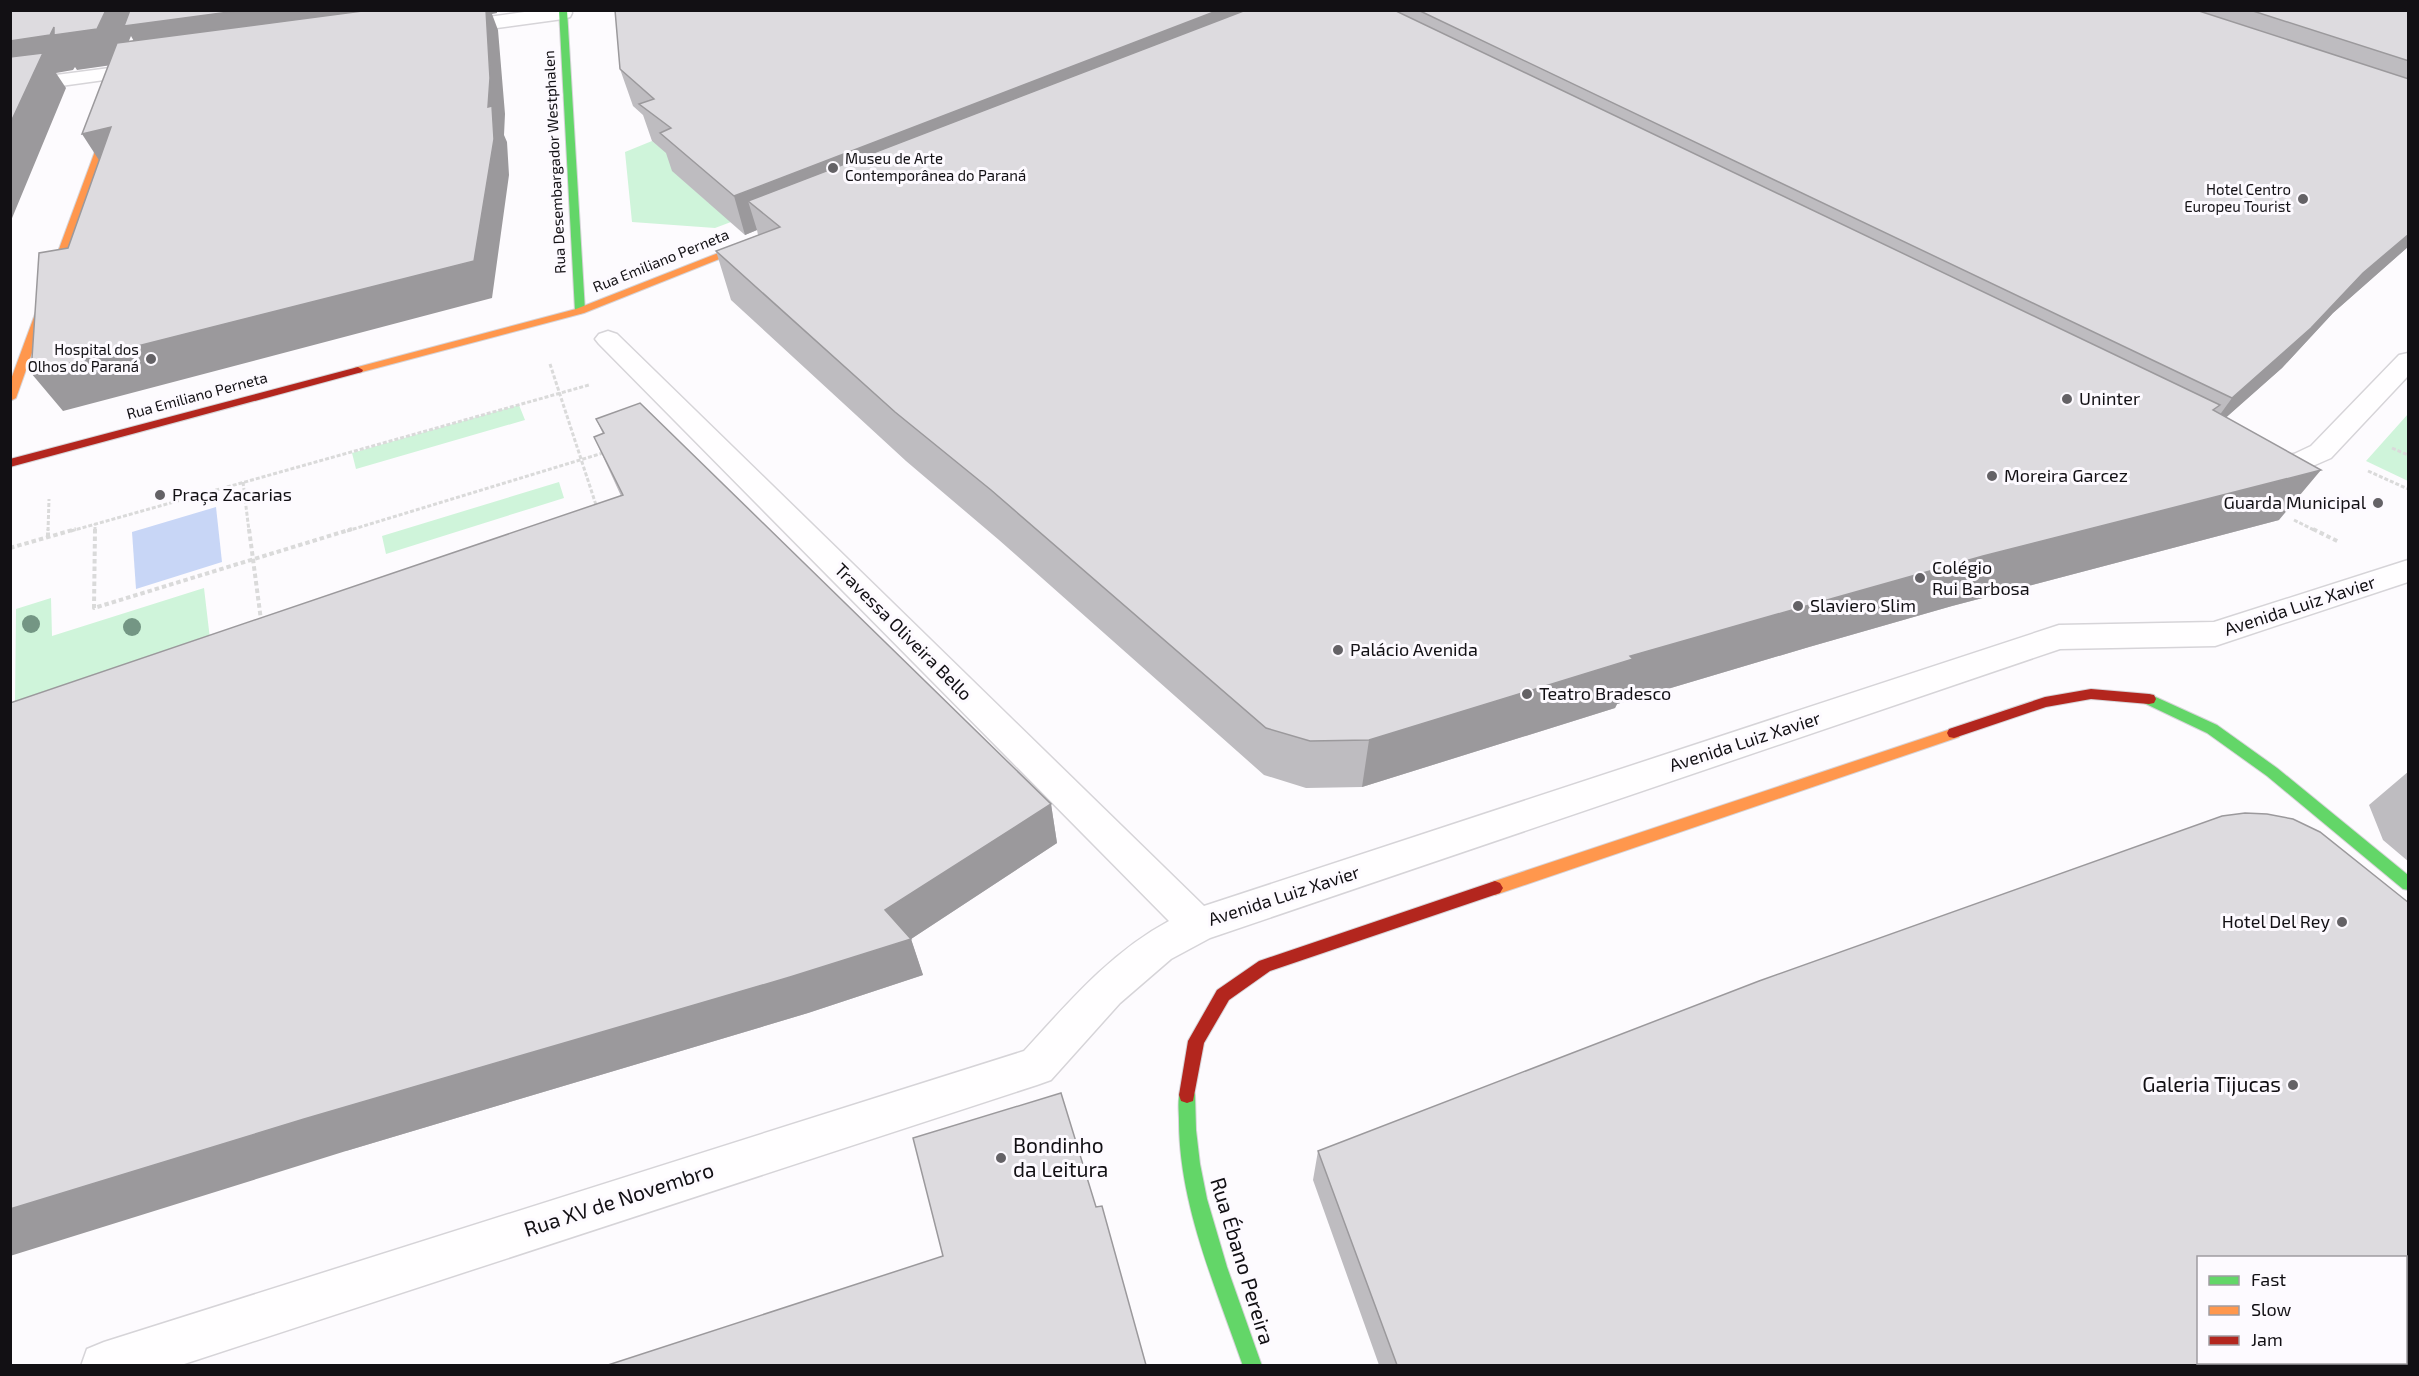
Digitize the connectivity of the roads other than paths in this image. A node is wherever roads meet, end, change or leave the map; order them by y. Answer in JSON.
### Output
{"nodes":[{"id":1,"x":563,"y":12,"type":"edge"},
{"id":2,"x":438,"y":29,"type":"edge"},
{"id":3,"x":171,"y":66,"type":"edge"},
{"id":4,"x":125,"y":80,"type":"junction"},
{"id":5,"x":10,"y":87,"type":"edge"},
{"id":6,"x":767,"y":237,"type":"edge"},
{"id":7,"x":580,"y":311,"type":"junction"},
{"id":8,"x":608,"y":339,"type":"dead end"},
{"id":9,"x":2409,"y":361,"type":"edge"},
{"id":10,"x":10,"y":398,"type":"edge"},
{"id":11,"x":10,"y":463,"type":"edge"},
{"id":12,"x":2250,"y":464,"type":"edge"},
{"id":13,"x":2406,"y":573,"type":"edge"},
{"id":14,"x":2409,"y":884,"type":"edge"},
{"id":15,"x":1198,"y":925,"type":"junction"},
{"id":16,"x":1106,"y":990,"type":"joint"},
{"id":17,"x":104,"y":1365,"type":"edge"},
{"id":18,"x":1253,"y":1365,"type":"edge"}],
"edges":[{"from":1,"to":2,"type":"street"},
{"from":1,"to":7,"type":"street","name":"Rua Desembargador Westphalen"},
{"from":3,"to":4,"type":"street"},
{"from":4,"to":5,"type":"street"},
{"from":4,"to":10,"type":"street"},
{"from":6,"to":7,"type":"street","name":"Rua Emiliano Perneta"},
{"from":7,"to":11,"type":"street","name":"Rua Emiliano Perneta"},
{"from":8,"to":15,"type":"street","name":"Travessa Oliveira Bello"},
{"from":9,"to":12,"type":"street"},
{"from":13,"to":15,"type":"street","name":"Avenida Luiz Xavier"},
{"from":14,"to":18,"type":"street","name":"Rua Ébano Pereira"},
{"from":15,"to":16,"type":"street","name":"Avenida Luiz Xavier"},
{"from":16,"to":17,"type":"street","name":"Rua XV de Novembro"}]}
